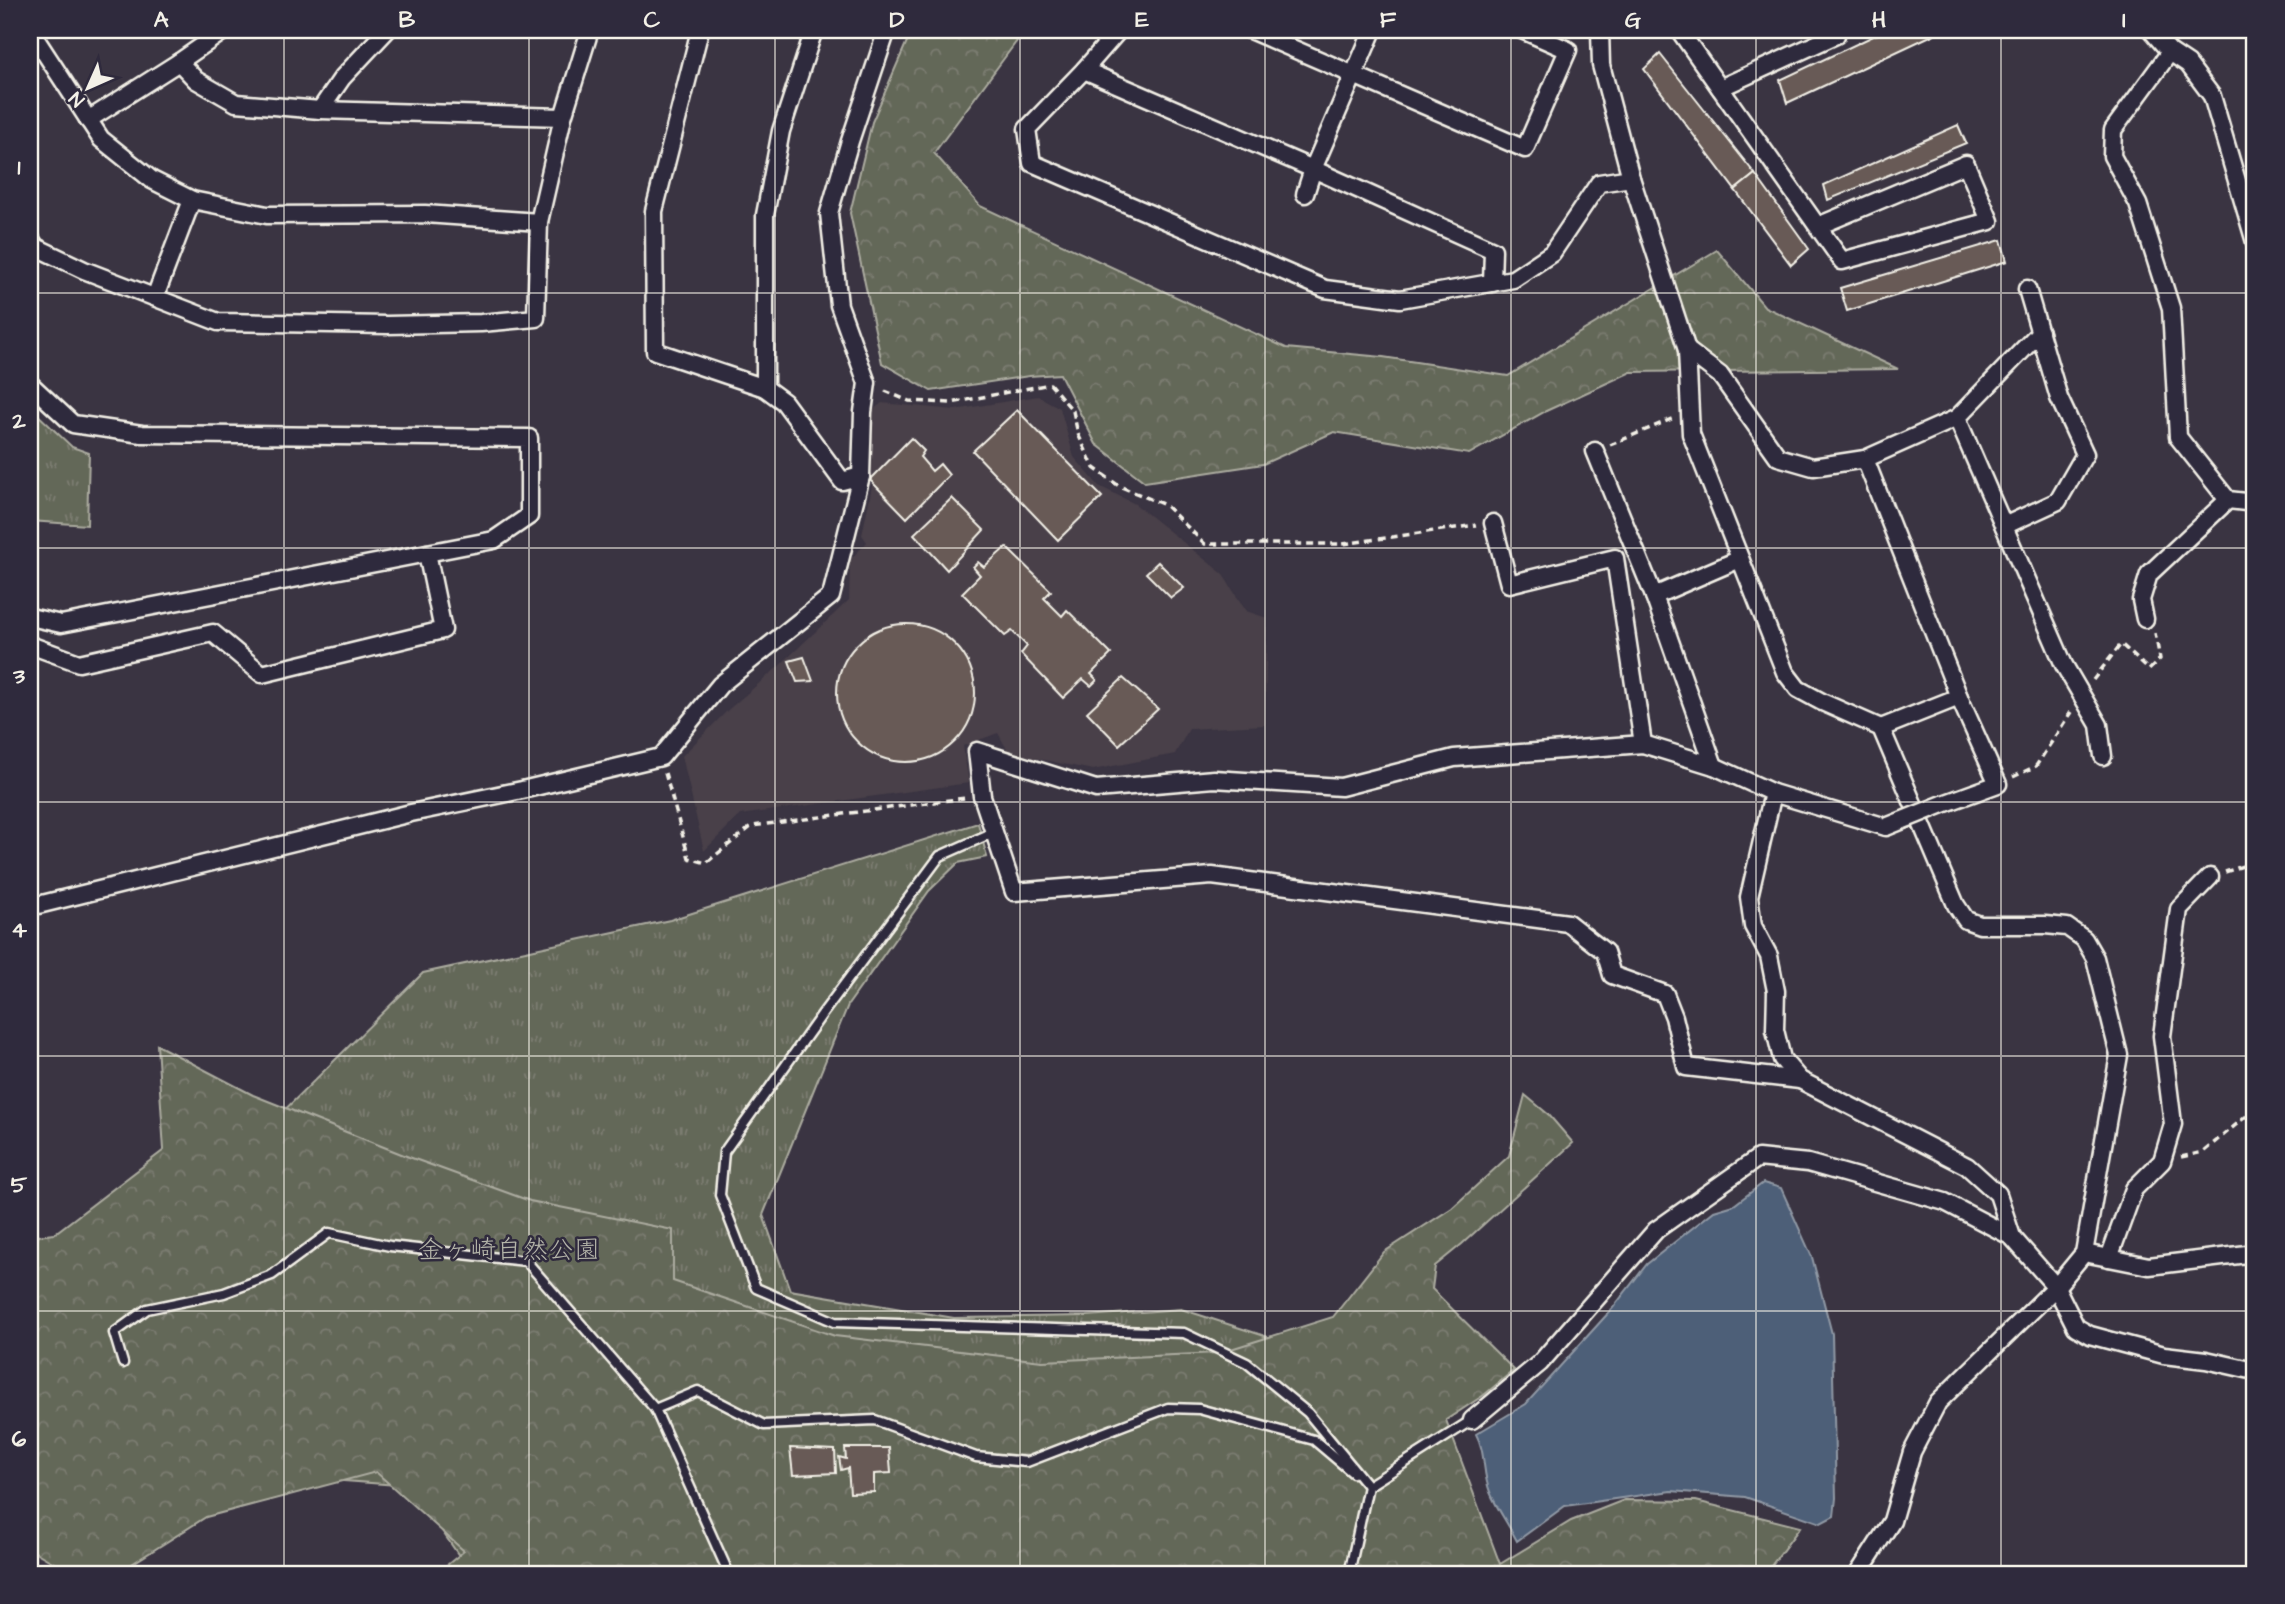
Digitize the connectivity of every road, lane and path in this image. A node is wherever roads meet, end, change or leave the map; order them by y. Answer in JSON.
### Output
{"nodes":[{"id":1,"x":30,"y":30,"type":"edge"},
{"id":2,"x":225,"y":30,"type":"edge"},
{"id":3,"x":387,"y":30,"type":"edge"},
{"id":4,"x":590,"y":30,"type":"edge"},
{"id":5,"x":700,"y":30,"type":"edge"},
{"id":6,"x":814,"y":30,"type":"edge"},
{"id":7,"x":887,"y":30,"type":"edge"},
{"id":8,"x":1119,"y":30,"type":"edge"},
{"id":9,"x":1250,"y":30,"type":"edge"},
{"id":10,"x":1373,"y":30,"type":"edge"},
{"id":11,"x":1522,"y":30,"type":"edge"},
{"id":12,"x":1600,"y":30,"type":"edge"},
{"id":13,"x":1679,"y":30,"type":"edge"},
{"id":14,"x":1836,"y":30,"type":"edge"},
{"id":15,"x":2151,"y":30,"type":"edge"},
{"id":16,"x":2171,"y":52,"type":"junction"},
{"id":17,"x":179,"y":62,"type":"junction"},
{"id":18,"x":1084,"y":70,"type":"junction"},
{"id":19,"x":1354,"y":76,"type":"junction"},
{"id":20,"x":1720,"y":88,"type":"junction"},
{"id":21,"x":320,"y":110,"type":"junction"},
{"id":22,"x":563,"y":117,"type":"junction"},
{"id":23,"x":88,"y":120,"type":"junction"},
{"id":24,"x":1313,"y":169,"type":"junction"},
{"id":25,"x":1631,"y":178,"type":"junction"},
{"id":26,"x":1305,"y":194,"type":"dead end"},
{"id":27,"x":192,"y":200,"type":"junction"},
{"id":28,"x":539,"y":222,"type":"junction"},
{"id":29,"x":1818,"y":226,"type":"junction"},
{"id":30,"x":30,"y":238,"type":"edge"},
{"id":31,"x":2255,"y":242,"type":"edge"},
{"id":32,"x":1492,"y":283,"type":"junction"},
{"id":33,"x":2027,"y":289,"type":"dead end"},
{"id":34,"x":155,"y":297,"type":"junction"},
{"id":35,"x":2040,"y":332,"type":"junction"},
{"id":36,"x":1686,"y":350,"type":"junction"},
{"id":37,"x":867,"y":383,"type":"junction"},
{"id":38,"x":30,"y":384,"type":"edge"},
{"id":39,"x":765,"y":388,"type":"junction"},
{"id":40,"x":1688,"y":412,"type":"junction"},
{"id":41,"x":1958,"y":418,"type":"junction"},
{"id":42,"x":1595,"y":451,"type":"joint"},
{"id":43,"x":1865,"y":459,"type":"junction"},
{"id":44,"x":861,"y":476,"type":"junction"},
{"id":45,"x":2228,"y":500,"type":"junction"},
{"id":46,"x":2255,"y":503,"type":"edge"},
{"id":47,"x":1493,"y":523,"type":"joint"},
{"id":48,"x":2004,"y":526,"type":"junction"},
{"id":49,"x":427,"y":552,"type":"junction"},
{"id":50,"x":1740,"y":559,"type":"junction"},
{"id":51,"x":1654,"y":596,"type":"junction"},
{"id":52,"x":30,"y":617,"type":"edge"},
{"id":53,"x":2145,"y":619,"type":"joint"},
{"id":54,"x":30,"y":645,"type":"edge"},
{"id":55,"x":2082,"y":694,"type":"junction"},
{"id":56,"x":1959,"y":697,"type":"junction"},
{"id":57,"x":1881,"y":728,"type":"junction"},
{"id":58,"x":1643,"y":744,"type":"junction"},
{"id":59,"x":2102,"y":756,"type":"dead end"},
{"id":60,"x":661,"y":757,"type":"junction"},
{"id":61,"x":1714,"y":766,"type":"junction"},
{"id":62,"x":1998,"y":784,"type":"junction"},
{"id":63,"x":1773,"y":793,"type":"junction"},
{"id":64,"x":982,"y":796,"type":"junction"},
{"id":65,"x":994,"y":832,"type":"junction"},
{"id":66,"x":2255,"y":862,"type":"edge"},
{"id":67,"x":2210,"y":877,"type":"joint"},
{"id":68,"x":30,"y":908,"type":"edge"},
{"id":69,"x":1800,"y":1080,"type":"junction"},
{"id":70,"x":2255,"y":1109,"type":"edge"},
{"id":71,"x":2162,"y":1161,"type":"junction"},
{"id":72,"x":2012,"y":1237,"type":"junction"},
{"id":73,"x":2255,"y":1252,"type":"edge"},
{"id":74,"x":2084,"y":1253,"type":"junction"},
{"id":75,"x":2109,"y":1258,"type":"junction"},
{"id":76,"x":2056,"y":1287,"type":"junction"},
{"id":77,"x":122,"y":1363,"type":"dead end"},
{"id":78,"x":2255,"y":1371,"type":"edge"},
{"id":79,"x":655,"y":1409,"type":"junction"},
{"id":80,"x":1472,"y":1420,"type":"joint"},
{"id":81,"x":1368,"y":1486,"type":"junction"},
{"id":82,"x":729,"y":1574,"type":"edge"},
{"id":83,"x":1349,"y":1574,"type":"edge"},
{"id":84,"x":1858,"y":1574,"type":"edge"}],
"edges":[{"from":1,"to":23,"type":"street"},
{"from":2,"to":17,"type":"street"},
{"from":3,"to":21,"type":"street"},
{"from":4,"to":22,"type":"street"},
{"from":5,"to":39,"type":"street"},
{"from":6,"to":39,"type":"street"},
{"from":7,"to":37,"type":"street"},
{"from":8,"to":18,"type":"street"},
{"from":9,"to":19,"type":"street"},
{"from":10,"to":19,"type":"street"},
{"from":11,"to":19,"type":"street"},
{"from":12,"to":25,"type":"street"},
{"from":13,"to":20,"type":"street"},
{"from":14,"to":20,"type":"street"},
{"from":15,"to":16,"type":"street"},
{"from":16,"to":31,"type":"street"},
{"from":16,"to":45,"type":"street"},
{"from":17,"to":21,"type":"street"},
{"from":17,"to":23,"type":"street"},
{"from":18,"to":24,"type":"street"},
{"from":18,"to":32,"type":"street"},
{"from":19,"to":24,"type":"street"},
{"from":20,"to":29,"type":"street"},
{"from":21,"to":22,"type":"street"},
{"from":22,"to":28,"type":"street"},
{"from":23,"to":27,"type":"street"},
{"from":24,"to":26,"type":"street"},
{"from":24,"to":32,"type":"street"},
{"from":25,"to":32,"type":"street"},
{"from":25,"to":36,"type":"street"},
{"from":27,"to":28,"type":"street"},
{"from":27,"to":34,"type":"street"},
{"from":28,"to":34,"type":"street"},
{"from":29,"to":29,"type":"street"},
{"from":30,"to":34,"type":"street"},
{"from":33,"to":35,"type":"street"},
{"from":35,"to":41,"type":"street"},
{"from":35,"to":48,"type":"street"},
{"from":36,"to":40,"type":"street"},
{"from":36,"to":43,"type":"street"},
{"from":37,"to":44,"type":"street"},
{"from":37,"to":47,"type":"path"},
{"from":38,"to":49,"type":"street"},
{"from":39,"to":44,"type":"street"},
{"from":40,"to":42,"type":"path"},
{"from":40,"to":50,"type":"street"},
{"from":41,"to":43,"type":"street"},
{"from":41,"to":48,"type":"street"},
{"from":42,"to":51,"type":"street"},
{"from":43,"to":56,"type":"street"},
{"from":44,"to":60,"type":"street"},
{"from":45,"to":46,"type":"street"},
{"from":45,"to":53,"type":"street"},
{"from":47,"to":58,"type":"street"},
{"from":48,"to":55,"type":"street"},
{"from":49,"to":52,"type":"street"},
{"from":49,"to":54,"type":"street"},
{"from":50,"to":51,"type":"street"},
{"from":50,"to":57,"type":"street"},
{"from":51,"to":61,"type":"street"},
{"from":53,"to":55,"type":"path"},
{"from":55,"to":59,"type":"street"},
{"from":55,"to":62,"type":"path"},
{"from":56,"to":57,"type":"street"},
{"from":56,"to":62,"type":"street"},
{"from":57,"to":74,"type":"street"},
{"from":58,"to":61,"type":"street"},
{"from":58,"to":64,"type":"street"},
{"from":60,"to":64,"type":"path"},
{"from":60,"to":68,"type":"street"},
{"from":61,"to":63,"type":"street"},
{"from":62,"to":63,"type":"street","bridge":true},
{"from":63,"to":69,"type":"street"},
{"from":64,"to":65,"type":"street"},
{"from":65,"to":69,"type":"street"},
{"from":65,"to":81,"type":"lane"},
{"from":66,"to":67,"type":"path"},
{"from":67,"to":71,"type":"street"},
{"from":69,"to":72,"type":"street"},
{"from":70,"to":71,"type":"path"},
{"from":71,"to":75,"type":"street"},
{"from":72,"to":76,"type":"street"},
{"from":72,"to":80,"type":"street"},
{"from":73,"to":75,"type":"street"},
{"from":74,"to":75,"type":"street"},
{"from":74,"to":76,"type":"street"},
{"from":76,"to":78,"type":"street"},
{"from":76,"to":84,"type":"street"},
{"from":77,"to":79,"type":"lane"},
{"from":79,"to":81,"type":"lane"},
{"from":79,"to":82,"type":"lane"},
{"from":80,"to":81,"type":"lane"},
{"from":81,"to":83,"type":"lane"}]}
